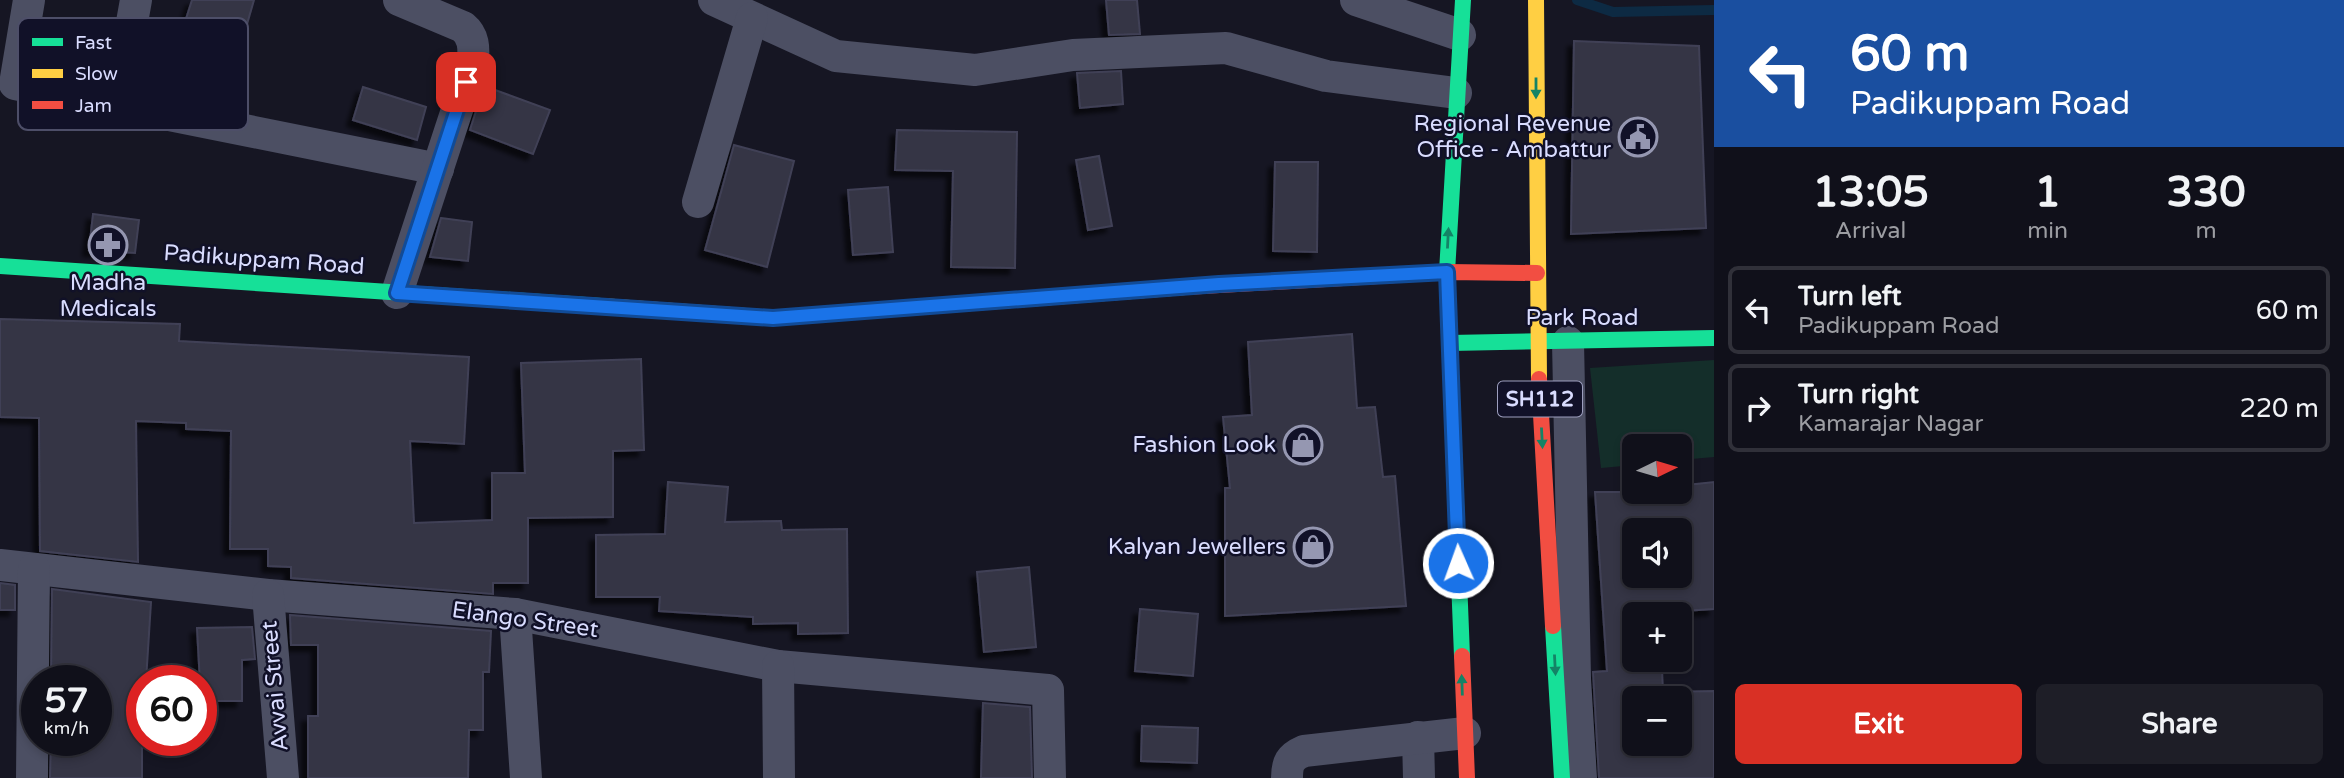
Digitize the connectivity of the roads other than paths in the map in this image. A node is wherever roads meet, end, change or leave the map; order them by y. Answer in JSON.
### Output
{"nodes":[{"id":1,"x":29,"y":0,"type":"edge"},
{"id":2,"x":136,"y":0,"type":"edge"},
{"id":3,"x":400,"y":0,"type":"edge"},
{"id":4,"x":714,"y":0,"type":"edge"},
{"id":5,"x":1356,"y":0,"type":"edge"},
{"id":6,"x":1463,"y":0,"type":"edge"},
{"id":7,"x":1536,"y":0,"type":"edge"},
{"id":8,"x":26,"y":18,"type":"edge"},
{"id":9,"x":133,"y":18,"type":"edge"},
{"id":10,"x":752,"y":18,"type":"junction"},
{"id":11,"x":1460,"y":35,"type":"junction"},
{"id":12,"x":18,"y":66,"type":"edge"},
{"id":13,"x":18,"y":85,"type":"edge"},
{"id":14,"x":1456,"y":93,"type":"junction"},
{"id":15,"x":244,"y":130,"type":"edge"},
{"id":16,"x":438,"y":169,"type":"junction"},
{"id":17,"x":698,"y":202,"type":"dead end"},
{"id":18,"x":0,"y":266,"type":"edge"},
{"id":19,"x":1447,"y":272,"type":"junction"},
{"id":20,"x":1537,"y":273,"type":"junction"},
{"id":21,"x":397,"y":293,"type":"junction"},
{"id":22,"x":1714,"y":338,"type":"edge"},
{"id":23,"x":1537,"y":340,"type":"junction"},
{"id":24,"x":1568,"y":342,"type":"junction"},
{"id":25,"x":1450,"y":343,"type":"junction"},
{"id":26,"x":0,"y":565,"type":"edge"},
{"id":27,"x":34,"y":569,"type":"junction"},
{"id":28,"x":268,"y":595,"type":"junction"},
{"id":29,"x":515,"y":614,"type":"junction"},
{"id":30,"x":778,"y":666,"type":"junction"},
{"id":31,"x":1465,"y":733,"type":"junction"},
{"id":32,"x":1418,"y":737,"type":"junction"},
{"id":33,"x":32,"y":778,"type":"edge"},
{"id":34,"x":283,"y":778,"type":"edge"},
{"id":35,"x":526,"y":778,"type":"edge"},
{"id":36,"x":779,"y":778,"type":"edge"},
{"id":37,"x":1050,"y":778,"type":"edge"},
{"id":38,"x":1287,"y":778,"type":"edge"},
{"id":39,"x":1419,"y":778,"type":"edge"},
{"id":40,"x":1467,"y":778,"type":"edge"},
{"id":41,"x":1562,"y":778,"type":"edge"},
{"id":42,"x":1581,"y":778,"type":"edge"}],
"edges":[{"from":1,"to":8,"type":"street"},
{"from":2,"to":9,"type":"street"},
{"from":3,"to":16,"type":"street"},
{"from":4,"to":10,"type":"street"},
{"from":5,"to":11,"type":"street"},
{"from":6,"to":11,"type":"street"},
{"from":7,"to":20,"type":"street","number":"SH112","one_way":true},
{"from":10,"to":14,"type":"street"},
{"from":10,"to":17,"type":"street"},
{"from":11,"to":14,"type":"street"},
{"from":12,"to":13,"type":"street"},
{"from":19,"to":14,"type":"street","one_way":true},
{"from":15,"to":16,"type":"street"},
{"from":16,"to":21,"type":"street"},
{"from":18,"to":21,"type":"street","name":"Padikuppam Road"},
{"from":19,"to":20,"type":"street","name":"Park Road"},
{"from":19,"to":21,"type":"street","name":"Padikuppam Road"},
{"from":19,"to":25,"type":"street"},
{"from":20,"to":23,"type":"street","number":"SH112"},
{"from":22,"to":24,"type":"street","name":"Park Road"},
{"from":23,"to":24,"type":"street","name":"Park Road"},
{"from":23,"to":25,"type":"street","name":"Park Road"},
{"from":23,"to":41,"type":"street","number":"SH112","one_way":true},
{"from":24,"to":42,"type":"street"},
{"from":31,"to":25,"type":"street","one_way":true},
{"from":26,"to":27,"type":"street","name":"Elango Street"},
{"from":27,"to":28,"type":"street","name":"Elango Street"},
{"from":27,"to":33,"type":"street"},
{"from":28,"to":29,"type":"street","name":"Elango Street"},
{"from":28,"to":34,"type":"street","name":"Avvai Street"},
{"from":29,"to":30,"type":"street","name":"Elango Street"},
{"from":29,"to":35,"type":"street"},
{"from":30,"to":36,"type":"street"},
{"from":30,"to":37,"type":"street","name":"Elango Street"},
{"from":31,"to":32,"type":"street"},
{"from":31,"to":40,"type":"street"},
{"from":32,"to":38,"type":"street"},
{"from":32,"to":39,"type":"street"}]}
